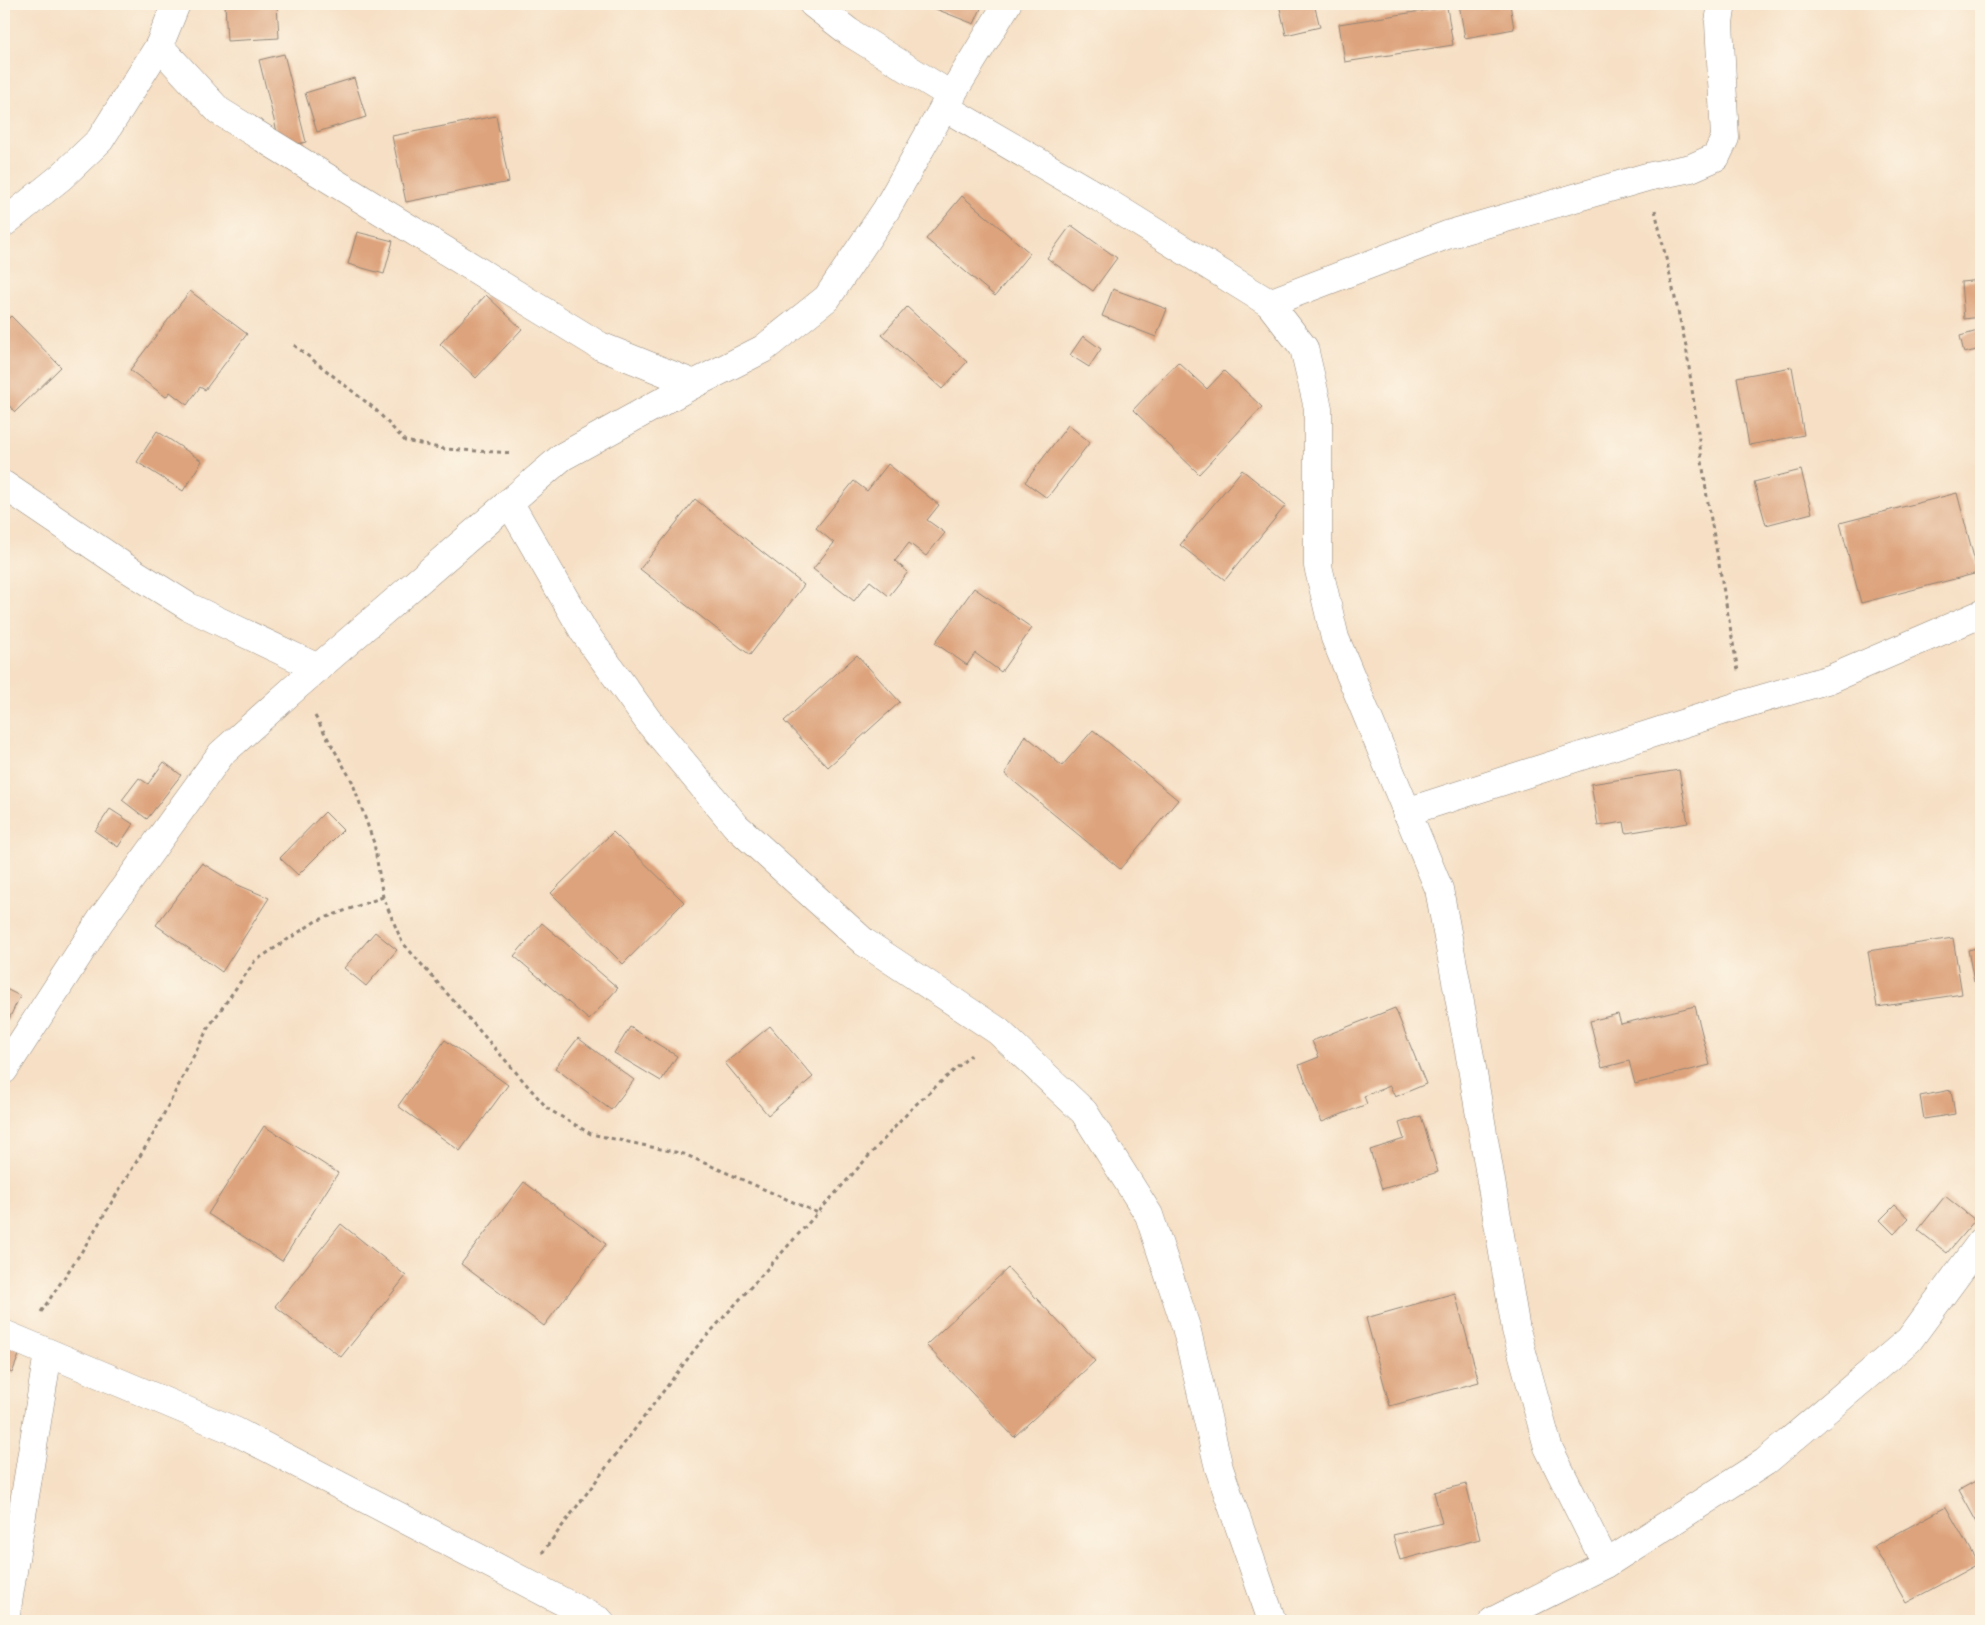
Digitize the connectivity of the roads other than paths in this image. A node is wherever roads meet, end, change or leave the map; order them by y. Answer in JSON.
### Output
{"nodes":[{"id":1,"x":176,"y":4,"type":"edge"},
{"id":2,"x":813,"y":4,"type":"edge"},
{"id":3,"x":1007,"y":4,"type":"edge"},
{"id":4,"x":1722,"y":4,"type":"edge"},
{"id":5,"x":159,"y":46,"type":"junction"},
{"id":6,"x":948,"y":102,"type":"junction"},
{"id":7,"x":4,"y":223,"type":"edge"},
{"id":8,"x":1269,"y":303,"type":"junction"},
{"id":9,"x":694,"y":384,"type":"junction"},
{"id":10,"x":4,"y":485,"type":"edge"},
{"id":11,"x":509,"y":502,"type":"junction"},
{"id":12,"x":1981,"y":614,"type":"edge"},
{"id":13,"x":308,"y":676,"type":"junction"},
{"id":14,"x":1406,"y":812,"type":"junction"},
{"id":15,"x":4,"y":1070,"type":"edge"},
{"id":16,"x":1981,"y":1242,"type":"edge"},
{"id":17,"x":12,"y":1338,"type":"edge"},
{"id":18,"x":48,"y":1353,"type":"junction"},
{"id":19,"x":1606,"y":1564,"type":"junction"},
{"id":20,"x":6,"y":1621,"type":"edge"},
{"id":21,"x":600,"y":1621,"type":"edge"},
{"id":22,"x":1272,"y":1621,"type":"edge"},
{"id":23,"x":1494,"y":1621,"type":"edge"}],
"edges":[{"from":1,"to":5,"type":"street"},
{"from":2,"to":6,"type":"street"},
{"from":3,"to":6,"type":"street"},
{"from":4,"to":8,"type":"street"},
{"from":5,"to":7,"type":"street"},
{"from":5,"to":9,"type":"street"},
{"from":6,"to":8,"type":"street"},
{"from":6,"to":9,"type":"street"},
{"from":8,"to":14,"type":"street"},
{"from":9,"to":11,"type":"street"},
{"from":10,"to":13,"type":"street"},
{"from":11,"to":13,"type":"street"},
{"from":11,"to":22,"type":"street"},
{"from":12,"to":14,"type":"street"},
{"from":13,"to":15,"type":"street"},
{"from":14,"to":19,"type":"street"},
{"from":16,"to":19,"type":"street"},
{"from":17,"to":18,"type":"street"},
{"from":18,"to":20,"type":"street"},
{"from":18,"to":21,"type":"street"},
{"from":19,"to":23,"type":"street"}]}
